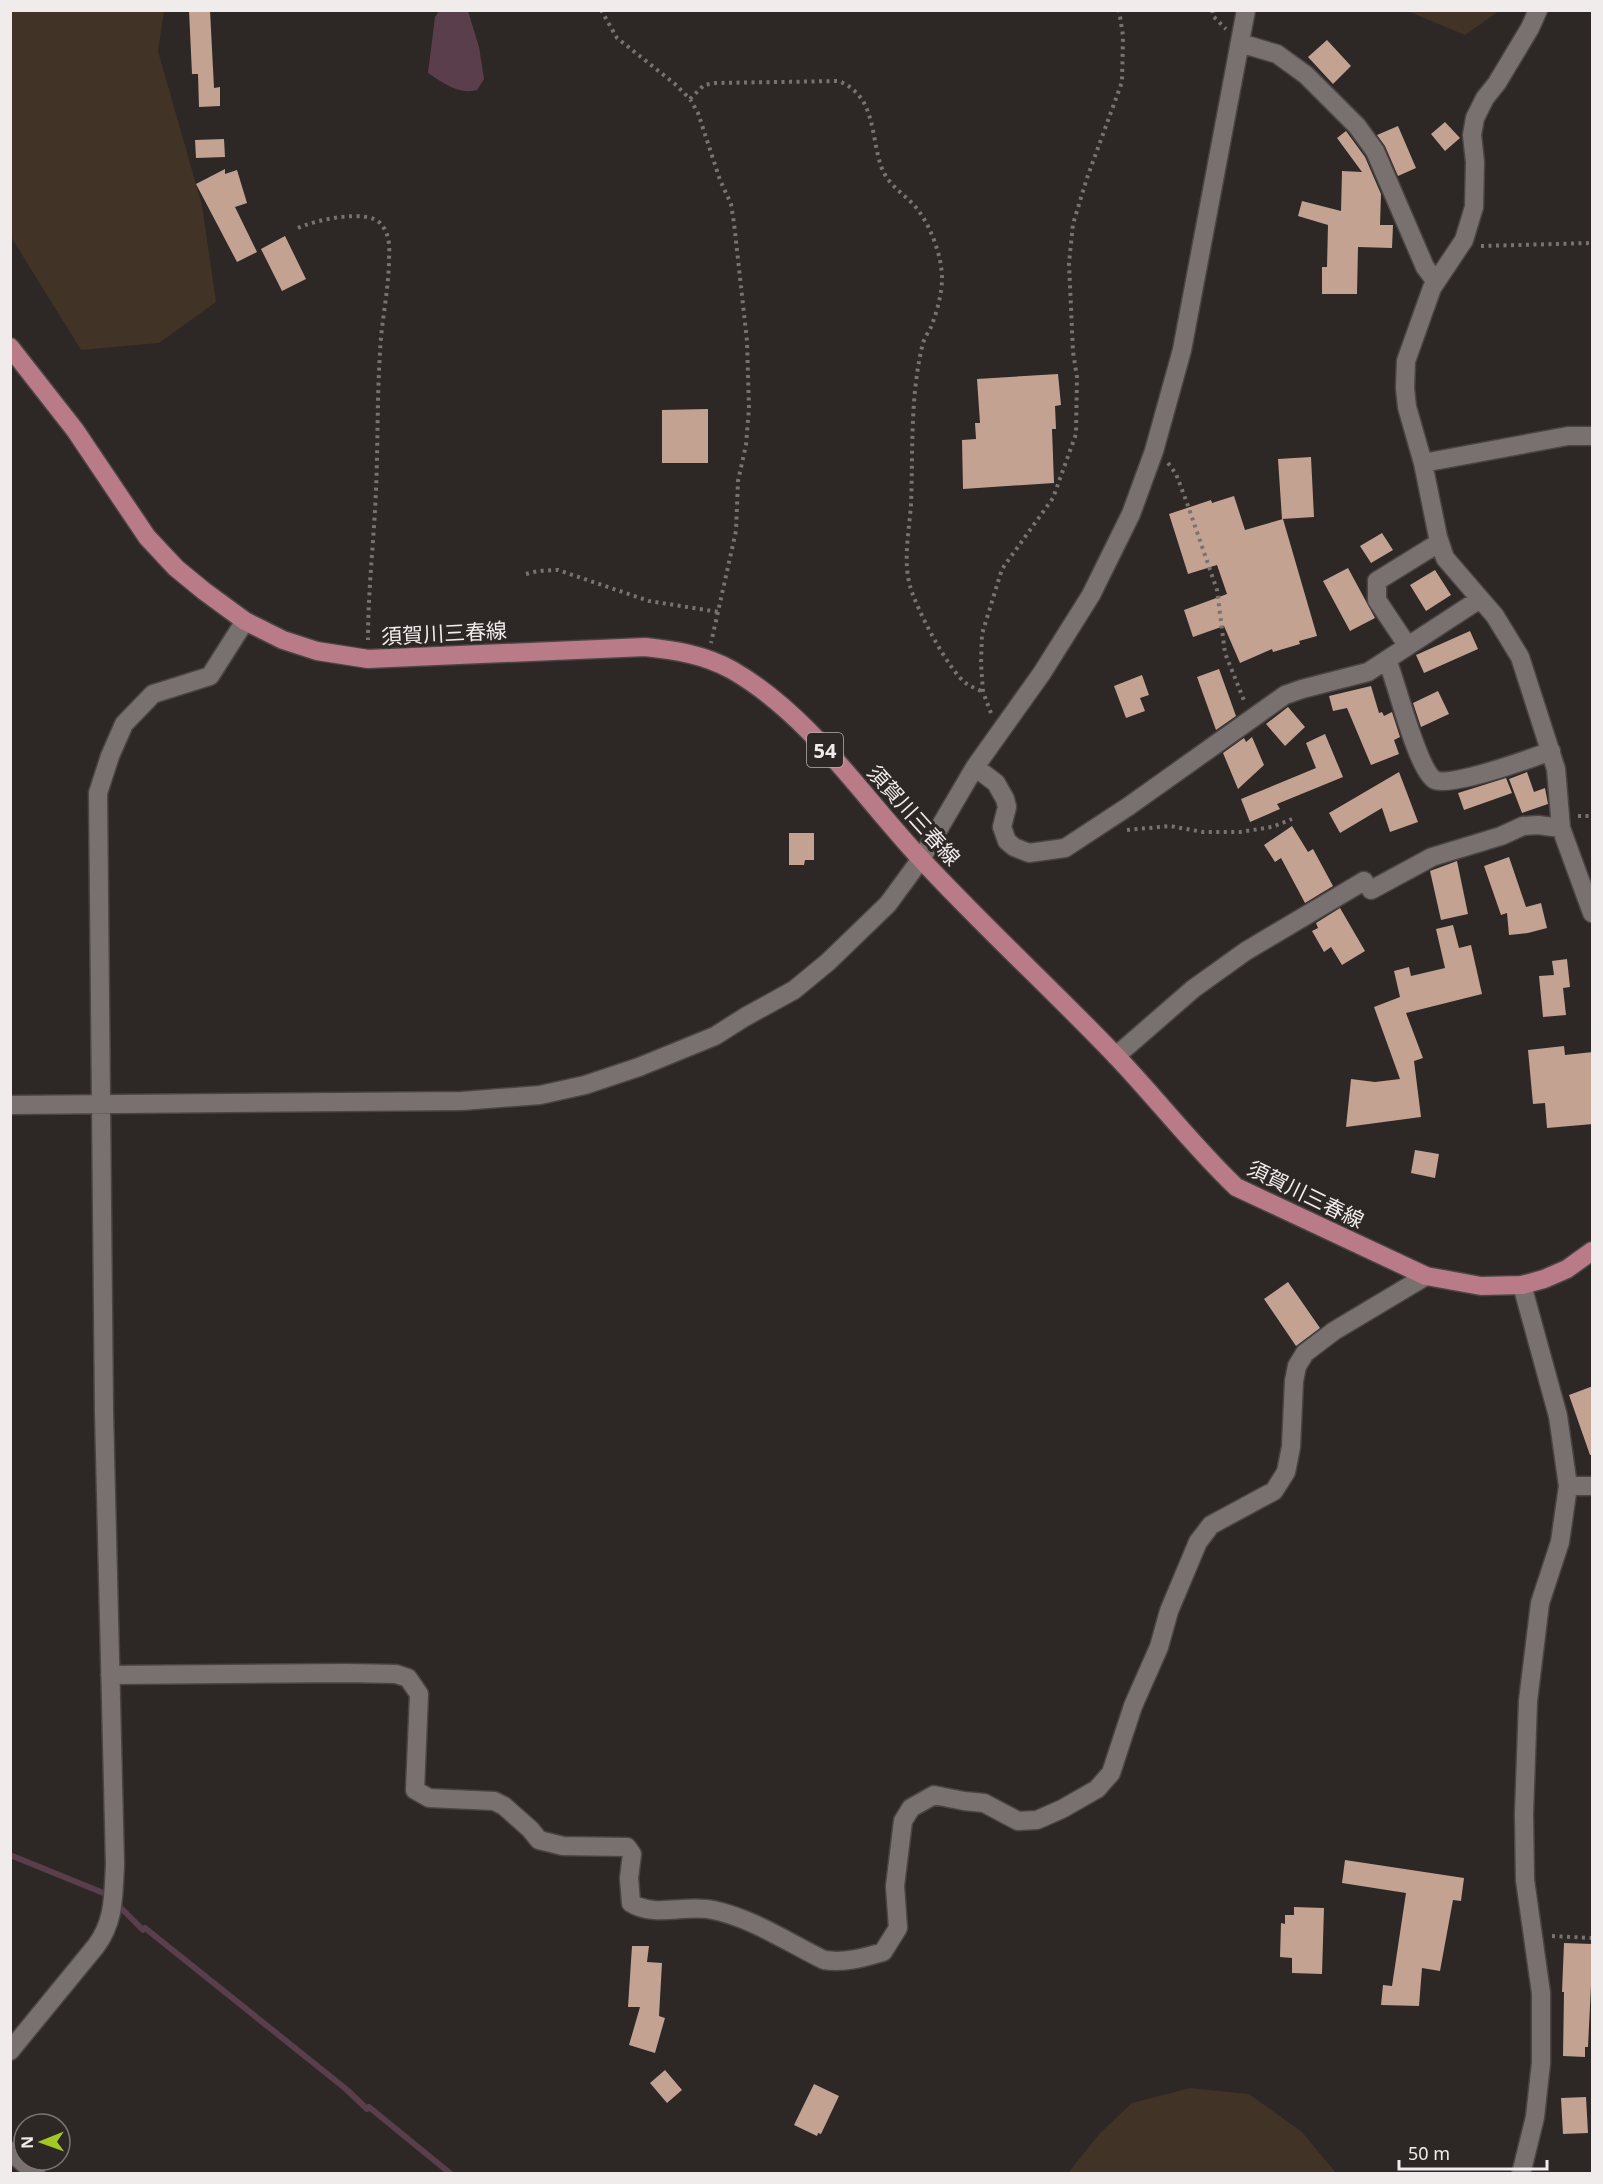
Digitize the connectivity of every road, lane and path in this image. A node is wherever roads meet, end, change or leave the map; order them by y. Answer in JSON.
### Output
{"nodes":[{"id":1,"x":601,"y":10,"type":"edge"},
{"id":2,"x":1119,"y":10,"type":"edge"},
{"id":3,"x":1246,"y":10,"type":"edge"},
{"id":4,"x":1538,"y":10,"type":"edge"},
{"id":5,"x":1240,"y":43,"type":"junction"},
{"id":6,"x":690,"y":99,"type":"junction"},
{"id":7,"x":298,"y":228,"type":"dead end"},
{"id":8,"x":1593,"y":243,"type":"edge"},
{"id":9,"x":1459,"y":246,"type":"junction"},
{"id":10,"x":1436,"y":282,"type":"junction"},
{"id":11,"x":10,"y":347,"type":"edge"},
{"id":12,"x":1593,"y":436,"type":"edge"},
{"id":13,"x":1154,"y":451,"type":"junction"},
{"id":14,"x":1424,"y":464,"type":"junction"},
{"id":15,"x":1440,"y":545,"type":"junction"},
{"id":16,"x":526,"y":574,"type":"dead end"},
{"id":17,"x":1480,"y":599,"type":"junction"},
{"id":18,"x":719,"y":612,"type":"junction"},
{"id":19,"x":245,"y":621,"type":"junction"},
{"id":20,"x":1407,"y":645,"type":"junction"},
{"id":21,"x":706,"y":658,"type":"junction"},
{"id":22,"x":368,"y":659,"type":"junction"},
{"id":23,"x":1388,"y":660,"type":"junction"},
{"id":24,"x":983,"y":692,"type":"junction"},
{"id":25,"x":1251,"y":720,"type":"junction"},
{"id":26,"x":1001,"y":733,"type":"junction"},
{"id":27,"x":1551,"y":751,"type":"junction"},
{"id":28,"x":975,"y":767,"type":"junction"},
{"id":29,"x":1292,"y":819,"type":"dead end"},
{"id":30,"x":1109,"y":820,"type":"junction"},
{"id":31,"x":1561,"y":828,"type":"junction"},
{"id":32,"x":921,"y":859,"type":"junction"},
{"id":33,"x":1593,"y":913,"type":"edge"},
{"id":34,"x":1116,"y":1056,"type":"junction"},
{"id":35,"x":10,"y":1105,"type":"edge"},
{"id":36,"x":101,"y":1105,"type":"junction"},
{"id":37,"x":1593,"y":1251,"type":"edge"},
{"id":38,"x":1426,"y":1276,"type":"junction"},
{"id":39,"x":1522,"y":1285,"type":"junction"},
{"id":40,"x":1568,"y":1486,"type":"junction"},
{"id":41,"x":1593,"y":1486,"type":"edge"},
{"id":42,"x":110,"y":1675,"type":"junction"},
{"id":43,"x":1533,"y":1935,"type":"junction"},
{"id":44,"x":1593,"y":1938,"type":"edge"},
{"id":45,"x":10,"y":2051,"type":"edge"},
{"id":46,"x":10,"y":2151,"type":"edge"},
{"id":47,"x":36,"y":2174,"type":"edge"},
{"id":48,"x":1521,"y":2174,"type":"edge"}],
"edges":[{"from":1,"to":6,"type":"path"},
{"from":2,"to":24,"type":"path"},
{"from":3,"to":5,"type":"street"},
{"from":4,"to":9,"type":"street"},
{"from":5,"to":10,"type":"street"},
{"from":5,"to":13,"type":"street"},
{"from":6,"to":18,"type":"path"},
{"from":6,"to":24,"type":"path"},
{"from":7,"to":22,"type":"path"},
{"from":8,"to":9,"type":"path"},
{"from":9,"to":10,"type":"street"},
{"from":10,"to":14,"type":"street"},
{"from":11,"to":19,"type":"main road","name":"須賀川三春線","number":"54"},
{"from":12,"to":14,"type":"street"},
{"from":13,"to":25,"type":"path"},
{"from":13,"to":26,"type":"street"},
{"from":14,"to":15,"type":"street"},
{"from":15,"to":17,"type":"street"},
{"from":15,"to":20,"type":"street"},
{"from":16,"to":18,"type":"path"},
{"from":17,"to":20,"type":"street"},
{"from":17,"to":27,"type":"street"},
{"from":18,"to":21,"type":"path"},
{"from":19,"to":22,"type":"main road","name":"須賀川三春線","number":"54"},
{"from":19,"to":36,"type":"street"},
{"from":20,"to":23,"type":"street"},
{"from":21,"to":22,"type":"main road","name":"須賀川三春線","number":"54"},
{"from":21,"to":32,"type":"main road","name":"須賀川三春線","number":"54"},
{"from":23,"to":25,"type":"street"},
{"from":23,"to":27,"type":"street"},
{"from":24,"to":26,"type":"path"},
{"from":25,"to":30,"type":"street"},
{"from":26,"to":28,"type":"street"},
{"from":27,"to":31,"type":"street"},
{"from":28,"to":30,"type":"street"},
{"from":28,"to":32,"type":"street"},
{"from":29,"to":30,"type":"path"},
{"from":31,"to":33,"type":"street"},
{"from":31,"to":34,"type":"street"},
{"from":32,"to":34,"type":"main road","name":"須賀川三春線","number":"54"},
{"from":32,"to":36,"type":"street"},
{"from":34,"to":38,"type":"main road","name":"須賀川三春線","number":"54"},
{"from":35,"to":36,"type":"street"},
{"from":36,"to":42,"type":"street"},
{"from":37,"to":39,"type":"main road","name":"須賀川三春線","number":"54"},
{"from":38,"to":39,"type":"main road","name":"須賀川三春線","number":"54"},
{"from":38,"to":42,"type":"street"},
{"from":39,"to":40,"type":"street"},
{"from":40,"to":41,"type":"street"},
{"from":40,"to":43,"type":"street"},
{"from":42,"to":45,"type":"street"},
{"from":43,"to":44,"type":"path"},
{"from":43,"to":48,"type":"street"},
{"from":46,"to":47,"type":"street"}]}
